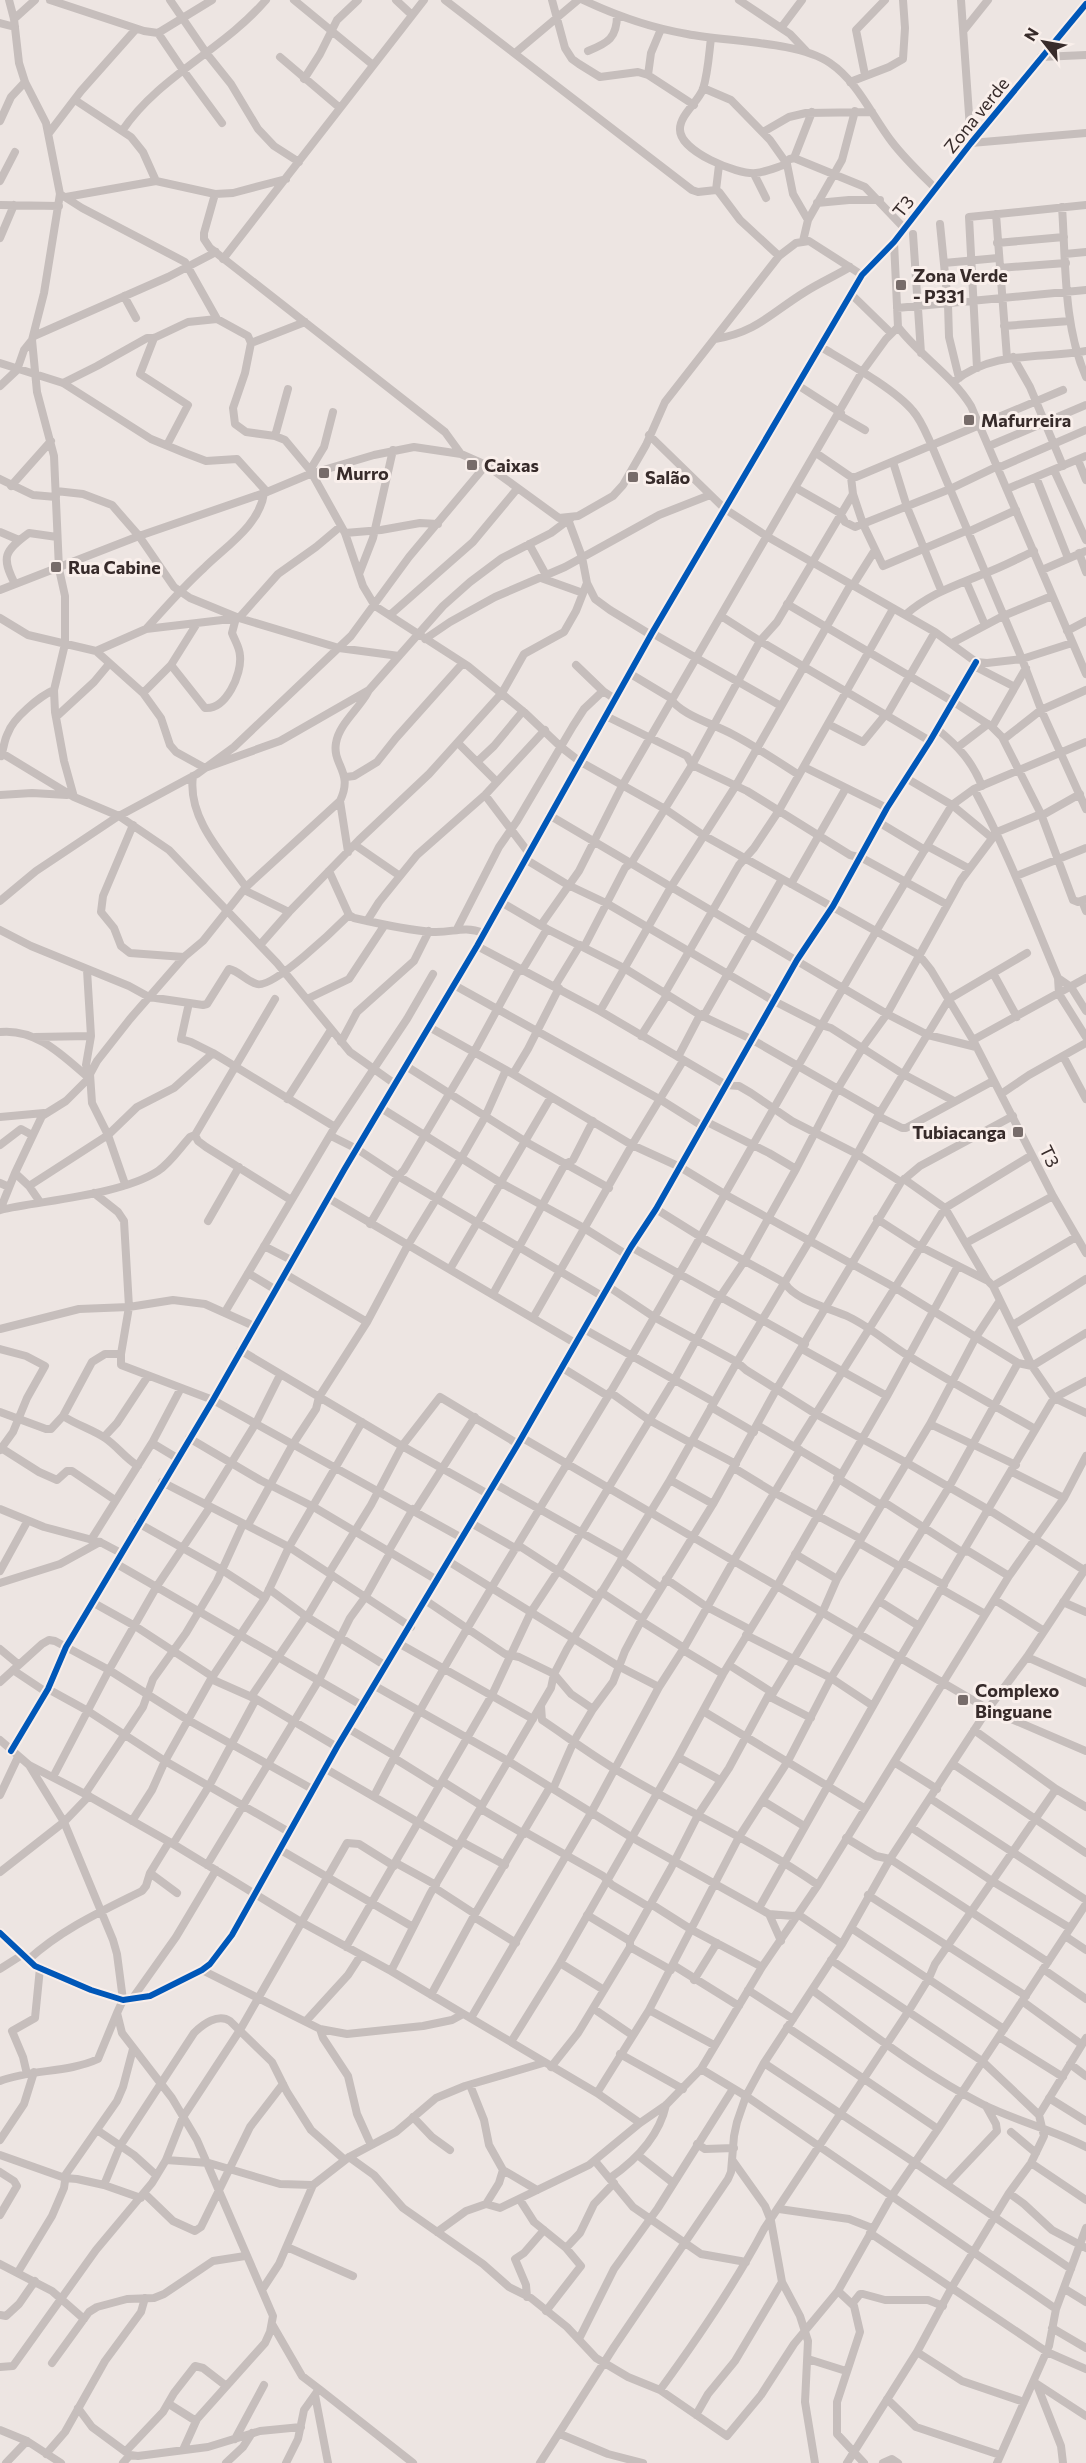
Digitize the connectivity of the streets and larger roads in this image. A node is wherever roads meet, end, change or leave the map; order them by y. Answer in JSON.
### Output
{"nodes":[{"id":1,"x":9,"y":0,"type":"edge"},
{"id":2,"x":35,"y":0,"type":"edge"},
{"id":3,"x":50,"y":0,"type":"edge"},
{"id":4,"x":170,"y":0,"type":"edge"},
{"id":5,"x":212,"y":0,"type":"edge"},
{"id":6,"x":266,"y":0,"type":"edge"},
{"id":7,"x":294,"y":0,"type":"edge"},
{"id":8,"x":396,"y":0,"type":"edge"},
{"id":9,"x":423,"y":0,"type":"edge"},
{"id":10,"x":445,"y":0,"type":"edge"},
{"id":11,"x":552,"y":0,"type":"edge"},
{"id":12,"x":578,"y":0,"type":"edge"},
{"id":13,"x":583,"y":0,"type":"edge"},
{"id":14,"x":740,"y":0,"type":"edge"},
{"id":15,"x":802,"y":0,"type":"edge"},
{"id":16,"x":885,"y":0,"type":"edge"},
{"id":17,"x":903,"y":0,"type":"edge"},
{"id":18,"x":961,"y":0,"type":"edge"},
{"id":19,"x":988,"y":0,"type":"edge"},
{"id":20,"x":353,"y":2,"type":"edge"},
{"id":21,"x":599,"y":3,"type":"edge"},
{"id":22,"x":1086,"y":4,"type":"edge"},
{"id":23,"x":412,"y":15,"type":"junction"},
{"id":24,"x":617,"y":15,"type":"junction"},
{"id":25,"x":182,"y":19,"type":"junction"},
{"id":26,"x":555,"y":19,"type":"junction"},
{"id":27,"x":0,"y":23,"type":"edge"},
{"id":28,"x":14,"y":23,"type":"junction"},
{"id":29,"x":781,"y":28,"type":"junction"},
{"id":30,"x":136,"y":29,"type":"junction"},
{"id":31,"x":332,"y":29,"type":"junction"},
{"id":32,"x":661,"y":29,"type":"junction"},
{"id":33,"x":964,"y":30,"type":"junction"},
{"id":34,"x":158,"y":33,"type":"junction"},
{"id":35,"x":711,"y":38,"type":"junction"},
{"id":36,"x":588,"y":51,"type":"dead end"},
{"id":37,"x":807,"y":52,"type":"junction"},
{"id":38,"x":515,"y":53,"type":"junction"},
{"id":39,"x":207,"y":54,"type":"junction"},
{"id":40,"x":1086,"y":55,"type":"edge"},
{"id":41,"x":280,"y":57,"type":"dead end"},
{"id":42,"x":1041,"y":57,"type":"junction"},
{"id":43,"x":373,"y":65,"type":"junction"},
{"id":44,"x":183,"y":70,"type":"junction"},
{"id":45,"x":648,"y":75,"type":"junction"},
{"id":46,"x":865,"y":75,"type":"junction"},
{"id":47,"x":304,"y":79,"type":"junction"},
{"id":48,"x":25,"y":82,"type":"junction"},
{"id":49,"x":850,"y":82,"type":"junction"},
{"id":50,"x":703,"y":88,"type":"junction"},
{"id":51,"x":75,"y":100,"type":"junction"},
{"id":52,"x":694,"y":105,"type":"junction"},
{"id":53,"x":340,"y":108,"type":"junction"},
{"id":54,"x":855,"y":111,"type":"junction"},
{"id":55,"x":812,"y":112,"type":"junction"},
{"id":56,"x":872,"y":112,"type":"junction"},
{"id":57,"x":0,"y":121,"type":"edge"},
{"id":58,"x":222,"y":123,"type":"dead end"},
{"id":59,"x":122,"y":131,"type":"junction"},
{"id":60,"x":763,"y":132,"type":"junction"},
{"id":61,"x":49,"y":133,"type":"junction"},
{"id":62,"x":1086,"y":133,"type":"edge"},
{"id":63,"x":972,"y":143,"type":"junction"},
{"id":64,"x":15,"y":152,"type":"dead end"},
{"id":65,"x":789,"y":161,"type":"junction"},
{"id":66,"x":298,"y":162,"type":"junction"},
{"id":67,"x":719,"y":165,"type":"junction"},
{"id":68,"x":754,"y":174,"type":"junction"},
{"id":69,"x":834,"y":175,"type":"junction"},
{"id":70,"x":286,"y":179,"type":"junction"},
{"id":71,"x":0,"y":181,"type":"edge"},
{"id":72,"x":156,"y":181,"type":"junction"},
{"id":73,"x":936,"y":189,"type":"junction"},
{"id":74,"x":716,"y":190,"type":"junction"},
{"id":75,"x":215,"y":194,"type":"junction"},
{"id":76,"x":63,"y":196,"type":"junction"},
{"id":77,"x":766,"y":198,"type":"dead end"},
{"id":78,"x":880,"y":200,"type":"junction"},
{"id":79,"x":817,"y":203,"type":"junction"},
{"id":80,"x":0,"y":205,"type":"edge"},
{"id":81,"x":14,"y":205,"type":"junction"},
{"id":82,"x":1086,"y":205,"type":"edge"},
{"id":83,"x":59,"y":206,"type":"junction"},
{"id":84,"x":1062,"y":207,"type":"junction"},
{"id":85,"x":996,"y":214,"type":"junction"},
{"id":86,"x":808,"y":220,"type":"junction"},
{"id":87,"x":940,"y":224,"type":"dead end"},
{"id":88,"x":904,"y":228,"type":"junction"},
{"id":89,"x":913,"y":234,"type":"dead end"},
{"id":90,"x":1064,"y":237,"type":"junction"},
{"id":91,"x":0,"y":238,"type":"edge"},
{"id":92,"x":803,"y":241,"type":"junction"},
{"id":93,"x":894,"y":242,"type":"junction"},
{"id":94,"x":997,"y":243,"type":"junction"},
{"id":95,"x":216,"y":252,"type":"junction"},
{"id":96,"x":1086,"y":252,"type":"edge"},
{"id":97,"x":1065,"y":254,"type":"junction"},
{"id":98,"x":779,"y":256,"type":"junction"},
{"id":99,"x":998,"y":258,"type":"junction"},
{"id":100,"x":223,"y":259,"type":"junction"},
{"id":101,"x":972,"y":260,"type":"junction"},
{"id":102,"x":944,"y":263,"type":"junction"},
{"id":103,"x":1066,"y":263,"type":"junction"},
{"id":104,"x":189,"y":266,"type":"junction"},
{"id":105,"x":850,"y":267,"type":"junction"},
{"id":106,"x":999,"y":268,"type":"junction"},
{"id":107,"x":862,"y":275,"type":"junction"},
{"id":108,"x":946,"y":278,"type":"junction"},
{"id":109,"x":916,"y":280,"type":"junction"},
{"id":110,"x":1086,"y":290,"type":"edge"},
{"id":111,"x":1068,"y":292,"type":"junction"},
{"id":112,"x":851,"y":294,"type":"junction"},
{"id":113,"x":124,"y":296,"type":"junction"},
{"id":114,"x":1002,"y":299,"type":"junction"},
{"id":115,"x":975,"y":302,"type":"junction"},
{"id":116,"x":948,"y":304,"type":"junction"},
{"id":117,"x":918,"y":305,"type":"junction"},
{"id":118,"x":897,"y":308,"type":"junction"},
{"id":119,"x":136,"y":318,"type":"dead end"},
{"id":120,"x":217,"y":319,"type":"junction"},
{"id":121,"x":1070,"y":321,"type":"junction"},
{"id":122,"x":305,"y":322,"type":"junction"},
{"id":123,"x":1005,"y":326,"type":"junction"},
{"id":124,"x":898,"y":327,"type":"junction"},
{"id":125,"x":891,"y":333,"type":"junction"},
{"id":126,"x":33,"y":338,"type":"junction"},
{"id":127,"x":154,"y":338,"type":"junction"},
{"id":128,"x":715,"y":339,"type":"junction"},
{"id":129,"x":251,"y":343,"type":"junction"},
{"id":130,"x":821,"y":347,"type":"junction"},
{"id":131,"x":1086,"y":351,"type":"edge"},
{"id":132,"x":921,"y":353,"type":"junction"},
{"id":133,"x":1075,"y":353,"type":"junction"},
{"id":134,"x":1010,"y":358,"type":"junction"},
{"id":135,"x":0,"y":363,"type":"edge"},
{"id":136,"x":977,"y":368,"type":"junction"},
{"id":137,"x":17,"y":370,"type":"junction"},
{"id":138,"x":862,"y":372,"type":"junction"},
{"id":139,"x":35,"y":373,"type":"junction"},
{"id":140,"x":1086,"y":377,"type":"edge"},
{"id":141,"x":957,"y":380,"type":"junction"},
{"id":142,"x":63,"y":383,"type":"junction"},
{"id":143,"x":0,"y":386,"type":"edge"},
{"id":144,"x":799,"y":386,"type":"junction"},
{"id":145,"x":288,"y":389,"type":"dead end"},
{"id":146,"x":1063,"y":390,"type":"dead end"},
{"id":147,"x":1036,"y":401,"type":"junction"},
{"id":148,"x":1086,"y":405,"type":"edge"},
{"id":149,"x":333,"y":412,"type":"dead end"},
{"id":150,"x":840,"y":414,"type":"junction"},
{"id":151,"x":1044,"y":422,"type":"junction"},
{"id":152,"x":979,"y":425,"type":"junction"},
{"id":153,"x":865,"y":430,"type":"dead end"},
{"id":154,"x":1086,"y":430,"type":"edge"},
{"id":155,"x":650,"y":435,"type":"junction"},
{"id":156,"x":275,"y":436,"type":"junction"},
{"id":157,"x":51,"y":441,"type":"junction"},
{"id":158,"x":1053,"y":443,"type":"junction"},
{"id":159,"x":931,"y":444,"type":"junction"},
{"id":160,"x":167,"y":445,"type":"junction"},
{"id":161,"x":989,"y":446,"type":"junction"},
{"id":162,"x":393,"y":450,"type":"junction"},
{"id":163,"x":816,"y":453,"type":"junction"},
{"id":164,"x":460,"y":454,"type":"junction"},
{"id":165,"x":1082,"y":458,"type":"edge"},
{"id":166,"x":893,"y":462,"type":"junction"},
{"id":167,"x":486,"y":465,"type":"junction"},
{"id":168,"x":1063,"y":466,"type":"junction"},
{"id":169,"x":998,"y":467,"type":"junction"},
{"id":170,"x":1054,"y":470,"type":"junction"},
{"id":171,"x":310,"y":472,"type":"junction"},
{"id":172,"x":852,"y":477,"type":"junction"},
{"id":173,"x":1036,"y":477,"type":"junction"},
{"id":174,"x":0,"y":479,"type":"edge"},
{"id":175,"x":1086,"y":480,"type":"edge"},
{"id":176,"x":11,"y":486,"type":"junction"},
{"id":177,"x":796,"y":488,"type":"junction"},
{"id":178,"x":517,"y":489,"type":"junction"},
{"id":179,"x":950,"y":489,"type":"junction"},
{"id":180,"x":1007,"y":489,"type":"junction"},
{"id":181,"x":266,"y":492,"type":"junction"},
{"id":182,"x":56,"y":494,"type":"junction"},
{"id":183,"x":853,"y":494,"type":"junction"},
{"id":184,"x":710,"y":495,"type":"junction"},
{"id":185,"x":907,"y":507,"type":"junction"},
{"id":186,"x":725,"y":509,"type":"junction"},
{"id":187,"x":1016,"y":510,"type":"junction"},
{"id":188,"x":840,"y":513,"type":"junction"},
{"id":189,"x":570,"y":520,"type":"junction"},
{"id":190,"x":438,"y":524,"type":"junction"},
{"id":191,"x":864,"y":524,"type":"junction"},
{"id":192,"x":343,"y":530,"type":"junction"},
{"id":193,"x":375,"y":530,"type":"junction"},
{"id":194,"x":968,"y":531,"type":"junction"},
{"id":195,"x":0,"y":532,"type":"edge"},
{"id":196,"x":139,"y":536,"type":"junction"},
{"id":197,"x":57,"y":537,"type":"junction"},
{"id":198,"x":768,"y":537,"type":"junction"},
{"id":199,"x":19,"y":540,"type":"junction"},
{"id":200,"x":1086,"y":540,"type":"edge"},
{"id":201,"x":529,"y":544,"type":"junction"},
{"id":202,"x":875,"y":549,"type":"junction"},
{"id":203,"x":924,"y":549,"type":"junction"},
{"id":204,"x":1034,"y":551,"type":"junction"},
{"id":205,"x":1082,"y":552,"type":"edge"},
{"id":206,"x":582,"y":557,"type":"junction"},
{"id":207,"x":1068,"y":558,"type":"junction"},
{"id":208,"x":812,"y":560,"type":"junction"},
{"id":209,"x":59,"y":569,"type":"junction"},
{"id":210,"x":1042,"y":570,"type":"junction"},
{"id":211,"x":1086,"y":572,"type":"edge"},
{"id":212,"x":359,"y":574,"type":"junction"},
{"id":213,"x":985,"y":574,"type":"junction"},
{"id":214,"x":544,"y":577,"type":"junction"},
{"id":215,"x":966,"y":580,"type":"junction"},
{"id":216,"x":587,"y":583,"type":"junction"},
{"id":217,"x":15,"y":584,"type":"junction"},
{"id":218,"x":852,"y":584,"type":"junction"},
{"id":219,"x":0,"y":590,"type":"edge"},
{"id":220,"x":941,"y":590,"type":"junction"},
{"id":221,"x":179,"y":592,"type":"junction"},
{"id":222,"x":583,"y":593,"type":"junction"},
{"id":223,"x":1052,"y":596,"type":"junction"},
{"id":224,"x":787,"y":604,"type":"junction"},
{"id":225,"x":375,"y":606,"type":"junction"},
{"id":226,"x":893,"y":609,"type":"junction"},
{"id":227,"x":390,"y":615,"type":"junction"},
{"id":228,"x":905,"y":615,"type":"junction"},
{"id":229,"x":722,"y":616,"type":"junction"},
{"id":230,"x":1003,"y":616,"type":"junction"},
{"id":231,"x":0,"y":618,"type":"edge"},
{"id":232,"x":238,"y":618,"type":"junction"},
{"id":233,"x":1086,"y":621,"type":"edge"},
{"id":234,"x":196,"y":625,"type":"junction"},
{"id":235,"x":985,"y":625,"type":"junction"},
{"id":236,"x":827,"y":627,"type":"junction"},
{"id":237,"x":146,"y":629,"type":"junction"},
{"id":238,"x":1067,"y":631,"type":"junction"},
{"id":239,"x":935,"y":632,"type":"junction"},
{"id":240,"x":652,"y":634,"type":"junction"},
{"id":241,"x":422,"y":637,"type":"junction"},
{"id":242,"x":760,"y":641,"type":"junction"},
{"id":243,"x":952,"y":643,"type":"junction"},
{"id":244,"x":1072,"y":643,"type":"junction"},
{"id":245,"x":65,"y":644,"type":"junction"},
{"id":246,"x":339,"y":648,"type":"junction"},
{"id":247,"x":96,"y":651,"type":"junction"},
{"id":248,"x":869,"y":651,"type":"junction"},
{"id":249,"x":399,"y":656,"type":"junction"},
{"id":250,"x":1022,"y":659,"type":"junction"},
{"id":251,"x":697,"y":660,"type":"junction"},
{"id":252,"x":463,"y":663,"type":"junction"},
{"id":253,"x":109,"y":664,"type":"junction"},
{"id":254,"x":171,"y":664,"type":"junction"},
{"id":255,"x":975,"y":664,"type":"junction"},
{"id":256,"x":576,"y":665,"type":"dead end"},
{"id":257,"x":804,"y":666,"type":"junction"},
{"id":258,"x":1026,"y":668,"type":"junction"},
{"id":259,"x":1085,"y":669,"type":"edge"},
{"id":260,"x":629,"y":673,"type":"junction"},
{"id":261,"x":911,"y":675,"type":"junction"},
{"id":262,"x":737,"y":682,"type":"junction"},
{"id":263,"x":1015,"y":687,"type":"junction"},
{"id":264,"x":54,"y":690,"type":"junction"},
{"id":265,"x":369,"y":690,"type":"junction"},
{"id":266,"x":1086,"y":690,"type":"edge"},
{"id":267,"x":603,"y":691,"type":"junction"},
{"id":268,"x":846,"y":692,"type":"junction"},
{"id":269,"x":143,"y":693,"type":"junction"},
{"id":270,"x":502,"y":693,"type":"junction"},
{"id":271,"x":615,"y":699,"type":"junction"},
{"id":272,"x":952,"y":700,"type":"junction"},
{"id":273,"x":672,"y":702,"type":"junction"},
{"id":274,"x":781,"y":706,"type":"junction"},
{"id":275,"x":1041,"y":710,"type":"junction"},
{"id":276,"x":523,"y":711,"type":"junction"},
{"id":277,"x":887,"y":714,"type":"junction"},
{"id":278,"x":606,"y":716,"type":"junction"},
{"id":279,"x":56,"y":717,"type":"junction"},
{"id":280,"x":713,"y":724,"type":"junction"},
{"id":281,"x":828,"y":724,"type":"junction"},
{"id":282,"x":990,"y":726,"type":"junction"},
{"id":283,"x":938,"y":729,"type":"junction"},
{"id":284,"x":545,"y":730,"type":"junction"},
{"id":285,"x":652,"y":737,"type":"junction"},
{"id":286,"x":1004,"y":739,"type":"junction"},
{"id":287,"x":930,"y":741,"type":"junction"},
{"id":288,"x":1086,"y":742,"type":"edge"},
{"id":289,"x":458,"y":743,"type":"junction"},
{"id":290,"x":561,"y":747,"type":"junction"},
{"id":291,"x":958,"y":747,"type":"junction"},
{"id":292,"x":756,"y":748,"type":"junction"},
{"id":293,"x":1062,"y":752,"type":"junction"},
{"id":294,"x":1,"y":754,"type":"edge"},
{"id":295,"x":579,"y":761,"type":"junction"},
{"id":296,"x":477,"y":762,"type":"junction"},
{"id":297,"x":692,"y":765,"type":"junction"},
{"id":298,"x":804,"y":767,"type":"junction"},
{"id":299,"x":205,"y":768,"type":"junction"},
{"id":300,"x":1018,"y":769,"type":"junction"},
{"id":301,"x":799,"y":775,"type":"junction"},
{"id":302,"x":194,"y":776,"type":"junction"},
{"id":303,"x":346,"y":777,"type":"junction"},
{"id":304,"x":906,"y":778,"type":"junction"},
{"id":305,"x":497,"y":782,"type":"junction"},
{"id":306,"x":622,"y":786,"type":"junction"},
{"id":307,"x":735,"y":787,"type":"junction"},
{"id":308,"x":846,"y":788,"type":"junction"},
{"id":309,"x":978,"y":788,"type":"junction"},
{"id":310,"x":0,"y":795,"type":"edge"},
{"id":311,"x":485,"y":795,"type":"junction"},
{"id":312,"x":73,"y":796,"type":"junction"},
{"id":313,"x":1083,"y":797,"type":"edge"},
{"id":314,"x":340,"y":801,"type":"junction"},
{"id":315,"x":952,"y":805,"type":"junction"},
{"id":316,"x":887,"y":808,"type":"junction"},
{"id":317,"x":665,"y":809,"type":"junction"},
{"id":318,"x":1086,"y":809,"type":"edge"},
{"id":319,"x":778,"y":812,"type":"junction"},
{"id":320,"x":549,"y":815,"type":"junction"},
{"id":321,"x":1041,"y":815,"type":"junction"},
{"id":322,"x":119,"y":816,"type":"junction"},
{"id":323,"x":880,"y":823,"type":"junction"},
{"id":324,"x":134,"y":825,"type":"junction"},
{"id":325,"x":511,"y":830,"type":"junction"},
{"id":326,"x":703,"y":835,"type":"junction"},
{"id":327,"x":995,"y":835,"type":"junction"},
{"id":328,"x":819,"y":837,"type":"junction"},
{"id":329,"x":594,"y":842,"type":"junction"},
{"id":330,"x":355,"y":845,"type":"junction"},
{"id":331,"x":926,"y":848,"type":"junction"},
{"id":332,"x":1086,"y":848,"type":"edge"},
{"id":333,"x":348,"y":852,"type":"junction"},
{"id":334,"x":526,"y":856,"type":"junction"},
{"id":335,"x":862,"y":858,"type":"junction"},
{"id":336,"x":745,"y":859,"type":"junction"},
{"id":337,"x":1057,"y":860,"type":"junction"},
{"id":338,"x":632,"y":862,"type":"junction"},
{"id":339,"x":968,"y":868,"type":"junction"},
{"id":340,"x":329,"y":872,"type":"junction"},
{"id":341,"x":400,"y":876,"type":"junction"},
{"id":342,"x":1016,"y":876,"type":"junction"},
{"id":343,"x":782,"y":879,"type":"junction"},
{"id":344,"x":906,"y":881,"type":"junction"},
{"id":345,"x":790,"y":884,"type":"junction"},
{"id":346,"x":568,"y":885,"type":"junction"},
{"id":347,"x":671,"y":887,"type":"junction"},
{"id":348,"x":245,"y":888,"type":"junction"},
{"id":349,"x":1084,"y":900,"type":"edge"},
{"id":350,"x":0,"y":901,"type":"edge"},
{"id":351,"x":501,"y":902,"type":"junction"},
{"id":352,"x":606,"y":903,"type":"junction"},
{"id":353,"x":946,"y":904,"type":"junction"},
{"id":354,"x":833,"y":906,"type":"junction"},
{"id":355,"x":226,"y":910,"type":"junction"},
{"id":356,"x":713,"y":910,"type":"junction"},
{"id":357,"x":1086,"y":911,"type":"edge"},
{"id":358,"x":289,"y":912,"type":"junction"},
{"id":359,"x":349,"y":915,"type":"junction"},
{"id":360,"x":367,"y":921,"type":"junction"},
{"id":361,"x":384,"y":926,"type":"junction"},
{"id":362,"x":544,"y":927,"type":"junction"},
{"id":363,"x":649,"y":928,"type":"junction"},
{"id":364,"x":458,"y":929,"type":"junction"},
{"id":365,"x":0,"y":930,"type":"edge"},
{"id":366,"x":429,"y":931,"type":"junction"},
{"id":367,"x":876,"y":931,"type":"junction"},
{"id":368,"x":484,"y":933,"type":"junction"},
{"id":369,"x":753,"y":933,"type":"junction"},
{"id":370,"x":260,"y":945,"type":"junction"},
{"id":371,"x":477,"y":946,"type":"junction"},
{"id":372,"x":582,"y":946,"type":"junction"},
{"id":373,"x":689,"y":951,"type":"junction"},
{"id":374,"x":1027,"y":953,"type":"dead end"},
{"id":375,"x":919,"y":955,"type":"junction"},
{"id":376,"x":184,"y":957,"type":"junction"},
{"id":377,"x":797,"y":960,"type":"junction"},
{"id":378,"x":624,"y":968,"type":"junction"},
{"id":379,"x":523,"y":969,"type":"junction"},
{"id":380,"x":87,"y":970,"type":"junction"},
{"id":381,"x":285,"y":972,"type":"junction"},
{"id":382,"x":993,"y":973,"type":"junction"},
{"id":383,"x":432,"y":974,"type":"dead end"},
{"id":384,"x":730,"y":974,"type":"junction"},
{"id":385,"x":1058,"y":978,"type":"junction"},
{"id":386,"x":1086,"y":978,"type":"edge"},
{"id":387,"x":454,"y":985,"type":"junction"},
{"id":388,"x":1071,"y":987,"type":"junction"},
{"id":389,"x":557,"y":988,"type":"junction"},
{"id":390,"x":844,"y":988,"type":"junction"},
{"id":391,"x":666,"y":994,"type":"junction"},
{"id":392,"x":1059,"y":994,"type":"junction"},
{"id":393,"x":149,"y":997,"type":"junction"},
{"id":394,"x":275,"y":999,"type":"dead end"},
{"id":395,"x":307,"y":999,"type":"junction"},
{"id":396,"x":949,"y":999,"type":"junction"},
{"id":397,"x":774,"y":1001,"type":"junction"},
{"id":398,"x":189,"y":1003,"type":"junction"},
{"id":399,"x":495,"y":1010,"type":"junction"},
{"id":400,"x":600,"y":1011,"type":"junction"},
{"id":401,"x":1086,"y":1011,"type":"edge"},
{"id":402,"x":887,"y":1014,"type":"junction"},
{"id":403,"x":700,"y":1015,"type":"junction"},
{"id":404,"x":1017,"y":1017,"type":"junction"},
{"id":405,"x":821,"y":1025,"type":"junction"},
{"id":406,"x":429,"y":1027,"type":"junction"},
{"id":407,"x":331,"y":1030,"type":"junction"},
{"id":408,"x":0,"y":1032,"type":"edge"},
{"id":409,"x":537,"y":1032,"type":"junction"},
{"id":410,"x":928,"y":1035,"type":"junction"},
{"id":411,"x":91,"y":1036,"type":"junction"},
{"id":412,"x":641,"y":1036,"type":"junction"},
{"id":413,"x":35,"y":1037,"type":"junction"},
{"id":414,"x":1086,"y":1037,"type":"edge"},
{"id":415,"x":751,"y":1039,"type":"junction"},
{"id":416,"x":341,"y":1042,"type":"junction"},
{"id":417,"x":1086,"y":1043,"type":"edge"},
{"id":418,"x":975,"y":1044,"type":"junction"},
{"id":419,"x":863,"y":1047,"type":"junction"},
{"id":420,"x":474,"y":1052,"type":"junction"},
{"id":421,"x":213,"y":1053,"type":"junction"},
{"id":422,"x":1063,"y":1056,"type":"junction"},
{"id":423,"x":680,"y":1059,"type":"junction"},
{"id":424,"x":406,"y":1066,"type":"junction"},
{"id":425,"x":798,"y":1067,"type":"junction"},
{"id":426,"x":234,"y":1068,"type":"junction"},
{"id":427,"x":374,"y":1068,"type":"junction"},
{"id":428,"x":509,"y":1072,"type":"junction"},
{"id":429,"x":903,"y":1074,"type":"junction"},
{"id":430,"x":90,"y":1078,"type":"junction"},
{"id":431,"x":993,"y":1081,"type":"junction"},
{"id":432,"x":395,"y":1084,"type":"junction"},
{"id":433,"x":726,"y":1085,"type":"junction"},
{"id":434,"x":837,"y":1090,"type":"junction"},
{"id":435,"x":449,"y":1093,"type":"junction"},
{"id":436,"x":1001,"y":1094,"type":"junction"},
{"id":437,"x":551,"y":1097,"type":"junction"},
{"id":438,"x":287,"y":1099,"type":"junction"},
{"id":439,"x":1086,"y":1099,"type":"edge"},
{"id":440,"x":661,"y":1100,"type":"junction"},
{"id":441,"x":954,"y":1101,"type":"junction"},
{"id":442,"x":381,"y":1108,"type":"junction"},
{"id":443,"x":774,"y":1109,"type":"junction"},
{"id":444,"x":44,"y":1113,"type":"junction"},
{"id":445,"x":879,"y":1115,"type":"junction"},
{"id":446,"x":1013,"y":1116,"type":"junction"},
{"id":447,"x":0,"y":1117,"type":"edge"},
{"id":448,"x":485,"y":1117,"type":"junction"},
{"id":449,"x":593,"y":1121,"type":"junction"},
{"id":450,"x":705,"y":1125,"type":"junction"},
{"id":451,"x":335,"y":1127,"type":"junction"},
{"id":452,"x":816,"y":1132,"type":"junction"},
{"id":453,"x":425,"y":1134,"type":"junction"},
{"id":454,"x":32,"y":1135,"type":"junction"},
{"id":455,"x":108,"y":1135,"type":"junction"},
{"id":456,"x":195,"y":1135,"type":"junction"},
{"id":457,"x":331,"y":1136,"type":"junction"},
{"id":458,"x":526,"y":1142,"type":"junction"},
{"id":459,"x":0,"y":1145,"type":"edge"},
{"id":460,"x":632,"y":1145,"type":"junction"},
{"id":461,"x":752,"y":1145,"type":"junction"},
{"id":462,"x":357,"y":1149,"type":"junction"},
{"id":463,"x":857,"y":1155,"type":"junction"},
{"id":464,"x":1032,"y":1155,"type":"junction"},
{"id":465,"x":462,"y":1157,"type":"junction"},
{"id":466,"x":565,"y":1164,"type":"junction"},
{"id":467,"x":239,"y":1167,"type":"junction"},
{"id":468,"x":680,"y":1167,"type":"junction"},
{"id":469,"x":796,"y":1169,"type":"junction"},
{"id":470,"x":15,"y":1173,"type":"junction"},
{"id":471,"x":398,"y":1176,"type":"junction"},
{"id":472,"x":903,"y":1181,"type":"junction"},
{"id":473,"x":0,"y":1183,"type":"edge"},
{"id":474,"x":501,"y":1183,"type":"junction"},
{"id":475,"x":125,"y":1184,"type":"junction"},
{"id":476,"x":29,"y":1186,"type":"junction"},
{"id":477,"x":9,"y":1187,"type":"junction"},
{"id":478,"x":609,"y":1188,"type":"junction"},
{"id":479,"x":94,"y":1193,"type":"junction"},
{"id":480,"x":726,"y":1195,"type":"junction"},
{"id":481,"x":1053,"y":1196,"type":"junction"},
{"id":482,"x":328,"y":1198,"type":"junction"},
{"id":483,"x":437,"y":1199,"type":"junction"},
{"id":484,"x":291,"y":1200,"type":"junction"},
{"id":485,"x":40,"y":1202,"type":"junction"},
{"id":486,"x":541,"y":1206,"type":"junction"},
{"id":487,"x":945,"y":1208,"type":"junction"},
{"id":488,"x":656,"y":1209,"type":"junction"},
{"id":489,"x":0,"y":1210,"type":"edge"},
{"id":490,"x":768,"y":1218,"type":"junction"},
{"id":491,"x":877,"y":1220,"type":"junction"},
{"id":492,"x":208,"y":1221,"type":"dead end"},
{"id":493,"x":478,"y":1222,"type":"junction"},
{"id":494,"x":370,"y":1224,"type":"junction"},
{"id":495,"x":584,"y":1228,"type":"junction"},
{"id":496,"x":701,"y":1237,"type":"junction"},
{"id":497,"x":1076,"y":1237,"type":"junction"},
{"id":498,"x":810,"y":1240,"type":"junction"},
{"id":499,"x":966,"y":1244,"type":"junction"},
{"id":500,"x":408,"y":1245,"type":"junction"},
{"id":501,"x":264,"y":1246,"type":"junction"},
{"id":502,"x":919,"y":1246,"type":"junction"},
{"id":503,"x":632,"y":1247,"type":"junction"},
{"id":504,"x":520,"y":1248,"type":"junction"},
{"id":505,"x":1085,"y":1250,"type":"edge"},
{"id":506,"x":627,"y":1255,"type":"junction"},
{"id":507,"x":745,"y":1260,"type":"junction"},
{"id":508,"x":293,"y":1262,"type":"junction"},
{"id":509,"x":853,"y":1263,"type":"junction"},
{"id":510,"x":958,"y":1266,"type":"junction"},
{"id":511,"x":450,"y":1269,"type":"junction"},
{"id":512,"x":560,"y":1271,"type":"junction"},
{"id":513,"x":248,"y":1273,"type":"junction"},
{"id":514,"x":285,"y":1274,"type":"junction"},
{"id":515,"x":678,"y":1274,"type":"junction"},
{"id":516,"x":1086,"y":1279,"type":"edge"},
{"id":517,"x":785,"y":1283,"type":"junction"},
{"id":518,"x":990,"y":1283,"type":"junction"},
{"id":519,"x":609,"y":1287,"type":"junction"},
{"id":520,"x":894,"y":1287,"type":"junction"},
{"id":521,"x":276,"y":1290,"type":"junction"},
{"id":522,"x":493,"y":1294,"type":"junction"},
{"id":523,"x":602,"y":1296,"type":"junction"},
{"id":524,"x":720,"y":1297,"type":"junction"},
{"id":525,"x":999,"y":1302,"type":"junction"},
{"id":526,"x":129,"y":1307,"type":"junction"},
{"id":527,"x":826,"y":1309,"type":"junction"},
{"id":528,"x":933,"y":1310,"type":"junction"},
{"id":529,"x":225,"y":1312,"type":"junction"},
{"id":530,"x":654,"y":1317,"type":"junction"},
{"id":531,"x":533,"y":1318,"type":"junction"},
{"id":532,"x":761,"y":1321,"type":"junction"},
{"id":533,"x":367,"y":1322,"type":"junction"},
{"id":534,"x":1013,"y":1325,"type":"junction"},
{"id":535,"x":254,"y":1326,"type":"junction"},
{"id":536,"x":0,"y":1329,"type":"edge"},
{"id":537,"x":584,"y":1329,"type":"junction"},
{"id":538,"x":869,"y":1330,"type":"junction"},
{"id":539,"x":1086,"y":1333,"type":"edge"},
{"id":540,"x":976,"y":1337,"type":"junction"},
{"id":541,"x":696,"y":1341,"type":"junction"},
{"id":542,"x":575,"y":1343,"type":"junction"},
{"id":543,"x":803,"y":1347,"type":"junction"},
{"id":544,"x":0,"y":1349,"type":"edge"},
{"id":545,"x":240,"y":1350,"type":"junction"},
{"id":546,"x":121,"y":1354,"type":"junction"},
{"id":547,"x":908,"y":1355,"type":"junction"},
{"id":548,"x":631,"y":1356,"type":"junction"},
{"id":549,"x":737,"y":1362,"type":"junction"},
{"id":550,"x":1018,"y":1363,"type":"junction"},
{"id":551,"x":1032,"y":1366,"type":"junction"},
{"id":552,"x":561,"y":1367,"type":"junction"},
{"id":553,"x":843,"y":1371,"type":"junction"},
{"id":554,"x":148,"y":1376,"type":"junction"},
{"id":555,"x":280,"y":1376,"type":"junction"},
{"id":556,"x":674,"y":1380,"type":"junction"},
{"id":557,"x":951,"y":1381,"type":"junction"},
{"id":558,"x":1086,"y":1381,"type":"edge"},
{"id":559,"x":181,"y":1388,"type":"junction"},
{"id":560,"x":776,"y":1390,"type":"junction"},
{"id":561,"x":609,"y":1394,"type":"junction"},
{"id":562,"x":887,"y":1396,"type":"junction"},
{"id":563,"x":319,"y":1397,"type":"junction"},
{"id":564,"x":1054,"y":1398,"type":"junction"},
{"id":565,"x":213,"y":1400,"type":"junction"},
{"id":566,"x":712,"y":1404,"type":"junction"},
{"id":567,"x":994,"y":1405,"type":"junction"},
{"id":568,"x":0,"y":1412,"type":"edge"},
{"id":569,"x":1086,"y":1413,"type":"edge"},
{"id":570,"x":816,"y":1414,"type":"junction"},
{"id":571,"x":63,"y":1416,"type":"junction"},
{"id":572,"x":475,"y":1417,"type":"junction"},
{"id":573,"x":19,"y":1419,"type":"junction"},
{"id":574,"x":649,"y":1420,"type":"junction"},
{"id":575,"x":362,"y":1422,"type":"junction"},
{"id":576,"x":256,"y":1423,"type":"junction"},
{"id":577,"x":930,"y":1424,"type":"junction"},
{"id":578,"x":756,"y":1428,"type":"junction"},
{"id":579,"x":1035,"y":1429,"type":"junction"},
{"id":580,"x":104,"y":1437,"type":"junction"},
{"id":581,"x":189,"y":1438,"type":"junction"},
{"id":582,"x":860,"y":1439,"type":"junction"},
{"id":583,"x":520,"y":1441,"type":"junction"},
{"id":584,"x":692,"y":1442,"type":"junction"},
{"id":585,"x":152,"y":1443,"type":"junction"},
{"id":586,"x":293,"y":1444,"type":"junction"},
{"id":587,"x":973,"y":1444,"type":"junction"},
{"id":588,"x":402,"y":1446,"type":"junction"},
{"id":589,"x":797,"y":1448,"type":"junction"},
{"id":590,"x":1,"y":1449,"type":"edge"},
{"id":591,"x":177,"y":1458,"type":"junction"},
{"id":592,"x":1085,"y":1461,"type":"edge"},
{"id":593,"x":567,"y":1462,"type":"junction"},
{"id":594,"x":907,"y":1463,"type":"junction"},
{"id":595,"x":232,"y":1464,"type":"junction"},
{"id":596,"x":138,"y":1466,"type":"junction"},
{"id":597,"x":735,"y":1466,"type":"junction"},
{"id":598,"x":335,"y":1467,"type":"junction"},
{"id":599,"x":441,"y":1468,"type":"junction"},
{"id":600,"x":1014,"y":1468,"type":"junction"},
{"id":601,"x":839,"y":1476,"type":"junction"},
{"id":602,"x":670,"y":1480,"type":"junction"},
{"id":603,"x":162,"y":1482,"type":"junction"},
{"id":604,"x":270,"y":1484,"type":"junction"},
{"id":605,"x":495,"y":1484,"type":"junction"},
{"id":606,"x":609,"y":1486,"type":"junction"},
{"id":607,"x":949,"y":1487,"type":"junction"},
{"id":608,"x":378,"y":1490,"type":"junction"},
{"id":609,"x":775,"y":1493,"type":"junction"},
{"id":610,"x":488,"y":1494,"type":"junction"},
{"id":611,"x":1064,"y":1498,"type":"junction"},
{"id":612,"x":115,"y":1500,"type":"junction"},
{"id":613,"x":882,"y":1503,"type":"junction"},
{"id":614,"x":713,"y":1504,"type":"junction"},
{"id":615,"x":208,"y":1505,"type":"junction"},
{"id":616,"x":312,"y":1506,"type":"junction"},
{"id":617,"x":0,"y":1509,"type":"edge"},
{"id":618,"x":414,"y":1510,"type":"junction"},
{"id":619,"x":539,"y":1510,"type":"junction"},
{"id":620,"x":989,"y":1510,"type":"junction"},
{"id":621,"x":650,"y":1511,"type":"junction"},
{"id":622,"x":817,"y":1516,"type":"junction"},
{"id":623,"x":27,"y":1521,"type":"junction"},
{"id":624,"x":138,"y":1522,"type":"junction"},
{"id":625,"x":471,"y":1523,"type":"junction"},
{"id":626,"x":246,"y":1525,"type":"junction"},
{"id":627,"x":923,"y":1527,"type":"junction"},
{"id":628,"x":581,"y":1531,"type":"junction"},
{"id":629,"x":353,"y":1532,"type":"junction"},
{"id":630,"x":693,"y":1536,"type":"junction"},
{"id":631,"x":462,"y":1538,"type":"junction"},
{"id":632,"x":91,"y":1540,"type":"junction"},
{"id":633,"x":1034,"y":1540,"type":"junction"},
{"id":634,"x":860,"y":1541,"type":"junction"},
{"id":635,"x":100,"y":1542,"type":"junction"},
{"id":636,"x":289,"y":1547,"type":"junction"},
{"id":637,"x":184,"y":1548,"type":"junction"},
{"id":638,"x":515,"y":1548,"type":"junction"},
{"id":639,"x":121,"y":1552,"type":"junction"},
{"id":640,"x":962,"y":1552,"type":"junction"},
{"id":641,"x":389,"y":1553,"type":"junction"},
{"id":642,"x":795,"y":1554,"type":"junction"},
{"id":643,"x":622,"y":1558,"type":"junction"},
{"id":644,"x":734,"y":1560,"type":"junction"},
{"id":645,"x":448,"y":1561,"type":"junction"},
{"id":646,"x":115,"y":1563,"type":"junction"},
{"id":647,"x":901,"y":1564,"type":"junction"},
{"id":648,"x":1085,"y":1569,"type":"edge"},
{"id":649,"x":222,"y":1570,"type":"junction"},
{"id":650,"x":0,"y":1571,"type":"edge"},
{"id":651,"x":558,"y":1571,"type":"junction"},
{"id":652,"x":331,"y":1574,"type":"junction"},
{"id":653,"x":1009,"y":1576,"type":"junction"},
{"id":654,"x":666,"y":1579,"type":"junction"},
{"id":655,"x":837,"y":1579,"type":"junction"},
{"id":656,"x":437,"y":1580,"type":"junction"},
{"id":657,"x":0,"y":1583,"type":"edge"},
{"id":658,"x":157,"y":1586,"type":"junction"},
{"id":659,"x":777,"y":1586,"type":"junction"},
{"id":660,"x":943,"y":1587,"type":"junction"},
{"id":661,"x":661,"y":1588,"type":"junction"},
{"id":662,"x":269,"y":1589,"type":"junction"},
{"id":663,"x":491,"y":1589,"type":"junction"},
{"id":664,"x":599,"y":1594,"type":"junction"},
{"id":665,"x":366,"y":1596,"type":"junction"},
{"id":666,"x":265,"y":1598,"type":"junction"},
{"id":667,"x":425,"y":1600,"type":"junction"},
{"id":668,"x":995,"y":1600,"type":"junction"},
{"id":669,"x":879,"y":1601,"type":"junction"},
{"id":670,"x":92,"y":1602,"type":"junction"},
{"id":671,"x":1063,"y":1602,"type":"junction"},
{"id":672,"x":707,"y":1606,"type":"junction"},
{"id":673,"x":200,"y":1610,"type":"junction"},
{"id":674,"x":823,"y":1611,"type":"junction"},
{"id":675,"x":531,"y":1612,"type":"junction"},
{"id":676,"x":1086,"y":1612,"type":"edge"},
{"id":677,"x":985,"y":1614,"type":"junction"},
{"id":678,"x":306,"y":1616,"type":"junction"},
{"id":679,"x":641,"y":1620,"type":"junction"},
{"id":680,"x":135,"y":1626,"type":"junction"},
{"id":681,"x":919,"y":1626,"type":"junction"},
{"id":682,"x":411,"y":1627,"type":"junction"},
{"id":683,"x":469,"y":1628,"type":"junction"},
{"id":684,"x":1044,"y":1631,"type":"junction"},
{"id":685,"x":747,"y":1632,"type":"junction"},
{"id":686,"x":859,"y":1633,"type":"junction"},
{"id":687,"x":241,"y":1636,"type":"junction"},
{"id":688,"x":574,"y":1637,"type":"junction"},
{"id":689,"x":341,"y":1638,"type":"junction"},
{"id":690,"x":400,"y":1644,"type":"junction"},
{"id":691,"x":66,"y":1647,"type":"junction"},
{"id":692,"x":0,"y":1649,"type":"edge"},
{"id":693,"x":684,"y":1649,"type":"junction"},
{"id":694,"x":172,"y":1652,"type":"junction"},
{"id":695,"x":278,"y":1656,"type":"junction"},
{"id":696,"x":510,"y":1656,"type":"junction"},
{"id":697,"x":1027,"y":1657,"type":"junction"},
{"id":698,"x":794,"y":1658,"type":"junction"},
{"id":699,"x":900,"y":1658,"type":"junction"},
{"id":700,"x":729,"y":1665,"type":"junction"},
{"id":701,"x":386,"y":1666,"type":"junction"},
{"id":702,"x":618,"y":1666,"type":"junction"},
{"id":703,"x":16,"y":1667,"type":"junction"},
{"id":704,"x":109,"y":1670,"type":"junction"},
{"id":705,"x":445,"y":1670,"type":"junction"},
{"id":706,"x":554,"y":1674,"type":"junction"},
{"id":707,"x":723,"y":1674,"type":"junction"},
{"id":708,"x":212,"y":1678,"type":"junction"},
{"id":709,"x":831,"y":1678,"type":"junction"},
{"id":710,"x":319,"y":1680,"type":"junction"},
{"id":711,"x":0,"y":1682,"type":"edge"},
{"id":712,"x":943,"y":1683,"type":"junction"},
{"id":713,"x":1086,"y":1683,"type":"edge"},
{"id":714,"x":375,"y":1686,"type":"junction"},
{"id":715,"x":659,"y":1687,"type":"junction"},
{"id":716,"x":47,"y":1691,"type":"junction"},
{"id":717,"x":771,"y":1694,"type":"junction"},
{"id":718,"x":148,"y":1695,"type":"junction"},
{"id":719,"x":492,"y":1695,"type":"junction"},
{"id":720,"x":253,"y":1698,"type":"junction"},
{"id":721,"x":542,"y":1705,"type":"junction"},
{"id":722,"x":363,"y":1706,"type":"junction"},
{"id":723,"x":873,"y":1706,"type":"junction"},
{"id":724,"x":593,"y":1709,"type":"junction"},
{"id":725,"x":988,"y":1709,"type":"junction"},
{"id":726,"x":88,"y":1711,"type":"junction"},
{"id":727,"x":703,"y":1711,"type":"junction"},
{"id":728,"x":420,"y":1713,"type":"junction"},
{"id":729,"x":811,"y":1718,"type":"junction"},
{"id":730,"x":533,"y":1719,"type":"junction"},
{"id":731,"x":188,"y":1720,"type":"junction"},
{"id":732,"x":293,"y":1721,"type":"junction"},
{"id":733,"x":349,"y":1729,"type":"junction"},
{"id":734,"x":974,"y":1730,"type":"junction"},
{"id":735,"x":124,"y":1735,"type":"junction"},
{"id":736,"x":746,"y":1737,"type":"junction"},
{"id":737,"x":467,"y":1739,"type":"junction"},
{"id":738,"x":0,"y":1740,"type":"edge"},
{"id":739,"x":574,"y":1742,"type":"junction"},
{"id":740,"x":231,"y":1744,"type":"junction"},
{"id":741,"x":337,"y":1747,"type":"junction"},
{"id":742,"x":1086,"y":1751,"type":"edge"},
{"id":743,"x":15,"y":1754,"type":"junction"},
{"id":744,"x":394,"y":1757,"type":"junction"},
{"id":745,"x":678,"y":1757,"type":"junction"},
{"id":746,"x":165,"y":1761,"type":"junction"},
{"id":747,"x":508,"y":1761,"type":"junction"},
{"id":748,"x":788,"y":1761,"type":"junction"},
{"id":749,"x":894,"y":1762,"type":"junction"},
{"id":750,"x":269,"y":1764,"type":"junction"},
{"id":751,"x":953,"y":1764,"type":"junction"},
{"id":752,"x":29,"y":1766,"type":"junction"},
{"id":753,"x":326,"y":1769,"type":"junction"},
{"id":754,"x":615,"y":1769,"type":"junction"},
{"id":755,"x":52,"y":1777,"type":"junction"},
{"id":756,"x":720,"y":1780,"type":"junction"},
{"id":757,"x":441,"y":1784,"type":"junction"},
{"id":758,"x":827,"y":1784,"type":"junction"},
{"id":759,"x":209,"y":1786,"type":"junction"},
{"id":760,"x":552,"y":1788,"type":"junction"},
{"id":761,"x":937,"y":1789,"type":"junction"},
{"id":762,"x":1056,"y":1789,"type":"junction"},
{"id":763,"x":314,"y":1790,"type":"junction"},
{"id":764,"x":657,"y":1792,"type":"junction"},
{"id":765,"x":0,"y":1795,"type":"edge"},
{"id":766,"x":87,"y":1795,"type":"junction"},
{"id":767,"x":374,"y":1796,"type":"junction"},
{"id":768,"x":931,"y":1799,"type":"junction"},
{"id":769,"x":763,"y":1801,"type":"junction"},
{"id":770,"x":244,"y":1806,"type":"junction"},
{"id":771,"x":1086,"y":1807,"type":"edge"},
{"id":772,"x":481,"y":1808,"type":"junction"},
{"id":773,"x":864,"y":1808,"type":"junction"},
{"id":774,"x":591,"y":1813,"type":"junction"},
{"id":775,"x":698,"y":1815,"type":"junction"},
{"id":776,"x":1033,"y":1819,"type":"junction"},
{"id":777,"x":132,"y":1821,"type":"junction"},
{"id":778,"x":64,"y":1822,"type":"junction"},
{"id":779,"x":419,"y":1822,"type":"junction"},
{"id":780,"x":804,"y":1826,"type":"junction"},
{"id":781,"x":912,"y":1828,"type":"junction"},
{"id":782,"x":289,"y":1832,"type":"junction"},
{"id":783,"x":524,"y":1833,"type":"junction"},
{"id":784,"x":631,"y":1837,"type":"junction"},
{"id":785,"x":739,"y":1837,"type":"junction"},
{"id":786,"x":846,"y":1838,"type":"junction"},
{"id":787,"x":171,"y":1843,"type":"junction"},
{"id":788,"x":460,"y":1844,"type":"junction"},
{"id":789,"x":279,"y":1849,"type":"junction"},
{"id":790,"x":1011,"y":1852,"type":"junction"},
{"id":791,"x":1086,"y":1853,"type":"edge"},
{"id":792,"x":565,"y":1855,"type":"junction"},
{"id":793,"x":890,"y":1859,"type":"junction"},
{"id":794,"x":675,"y":1861,"type":"junction"},
{"id":795,"x":784,"y":1861,"type":"junction"},
{"id":796,"x":207,"y":1865,"type":"junction"},
{"id":797,"x":395,"y":1865,"type":"junction"},
{"id":798,"x":505,"y":1865,"type":"junction"},
{"id":799,"x":216,"y":1870,"type":"junction"},
{"id":800,"x":0,"y":1872,"type":"edge"},
{"id":801,"x":150,"y":1874,"type":"junction"},
{"id":802,"x":326,"y":1878,"type":"junction"},
{"id":803,"x":608,"y":1880,"type":"junction"},
{"id":804,"x":992,"y":1881,"type":"junction"},
{"id":805,"x":714,"y":1883,"type":"junction"},
{"id":806,"x":818,"y":1885,"type":"junction"},
{"id":807,"x":435,"y":1886,"type":"junction"},
{"id":808,"x":177,"y":1893,"type":"dead end"},
{"id":809,"x":254,"y":1893,"type":"junction"},
{"id":810,"x":868,"y":1895,"type":"junction"},
{"id":811,"x":1086,"y":1902,"type":"edge"},
{"id":812,"x":371,"y":1903,"type":"junction"},
{"id":813,"x":650,"y":1906,"type":"junction"},
{"id":814,"x":759,"y":1908,"type":"junction"},
{"id":815,"x":100,"y":1910,"type":"junction"},
{"id":816,"x":971,"y":1913,"type":"junction"},
{"id":817,"x":769,"y":1914,"type":"junction"},
{"id":818,"x":587,"y":1915,"type":"junction"},
{"id":819,"x":799,"y":1915,"type":"junction"},
{"id":820,"x":475,"y":1916,"type":"junction"},
{"id":821,"x":301,"y":1922,"type":"junction"},
{"id":822,"x":413,"y":1927,"type":"junction"},
{"id":823,"x":851,"y":1928,"type":"junction"},
{"id":824,"x":1070,"y":1928,"type":"junction"},
{"id":825,"x":692,"y":1930,"type":"junction"},
{"id":826,"x":0,"y":1933,"type":"edge"},
{"id":827,"x":1065,"y":1936,"type":"junction"},
{"id":828,"x":781,"y":1941,"type":"junction"},
{"id":829,"x":516,"y":1943,"type":"junction"},
{"id":830,"x":717,"y":1943,"type":"junction"},
{"id":831,"x":630,"y":1944,"type":"junction"},
{"id":832,"x":842,"y":1944,"type":"junction"},
{"id":833,"x":948,"y":1945,"type":"junction"},
{"id":834,"x":346,"y":1947,"type":"junction"},
{"id":835,"x":1086,"y":1950,"type":"edge"},
{"id":836,"x":361,"y":1955,"type":"junction"},
{"id":837,"x":25,"y":1957,"type":"junction"},
{"id":838,"x":831,"y":1960,"type":"junction"},
{"id":839,"x":560,"y":1963,"type":"junction"},
{"id":840,"x":1046,"y":1966,"type":"junction"},
{"id":841,"x":672,"y":1967,"type":"junction"},
{"id":842,"x":762,"y":1967,"type":"junction"},
{"id":843,"x":40,"y":1968,"type":"junction"},
{"id":844,"x":0,"y":1969,"type":"edge"},
{"id":845,"x":202,"y":1970,"type":"junction"},
{"id":846,"x":391,"y":1971,"type":"junction"},
{"id":847,"x":929,"y":1978,"type":"junction"},
{"id":848,"x":694,"y":1980,"type":"junction"},
{"id":849,"x":604,"y":1990,"type":"junction"},
{"id":850,"x":748,"y":1990,"type":"junction"},
{"id":851,"x":812,"y":1990,"type":"junction"},
{"id":852,"x":431,"y":1995,"type":"junction"},
{"id":853,"x":258,"y":1998,"type":"junction"},
{"id":854,"x":127,"y":1999,"type":"junction"},
{"id":855,"x":1024,"y":1999,"type":"junction"},
{"id":856,"x":1086,"y":1999,"type":"edge"},
{"id":857,"x":739,"y":2006,"type":"junction"},
{"id":858,"x":594,"y":2009,"type":"junction"},
{"id":859,"x":649,"y":2010,"type":"junction"},
{"id":860,"x":908,"y":2012,"type":"junction"},
{"id":861,"x":117,"y":2013,"type":"junction"},
{"id":862,"x":467,"y":2016,"type":"junction"},
{"id":863,"x":793,"y":2019,"type":"junction"},
{"id":864,"x":306,"y":2021,"type":"junction"},
{"id":865,"x":788,"y":2027,"type":"junction"},
{"id":866,"x":320,"y":2029,"type":"junction"},
{"id":867,"x":1004,"y":2029,"type":"junction"},
{"id":868,"x":240,"y":2030,"type":"junction"},
{"id":869,"x":632,"y":2035,"type":"junction"},
{"id":870,"x":999,"y":2037,"type":"junction"},
{"id":871,"x":1084,"y":2041,"type":"edge"},
{"id":872,"x":511,"y":2042,"type":"junction"},
{"id":873,"x":887,"y":2044,"type":"junction"},
{"id":874,"x":714,"y":2045,"type":"junction"},
{"id":875,"x":133,"y":2049,"type":"junction"},
{"id":876,"x":620,"y":2054,"type":"junction"},
{"id":877,"x":982,"y":2061,"type":"junction"},
{"id":878,"x":543,"y":2063,"type":"junction"},
{"id":879,"x":764,"y":2063,"type":"junction"},
{"id":880,"x":1070,"y":2064,"type":"junction"},
{"id":881,"x":551,"y":2067,"type":"junction"},
{"id":882,"x":701,"y":2069,"type":"junction"},
{"id":883,"x":30,"y":2073,"type":"junction"},
{"id":884,"x":1086,"y":2076,"type":"edge"},
{"id":885,"x":1063,"y":2077,"type":"junction"},
{"id":886,"x":0,"y":2080,"type":"edge"},
{"id":887,"x":863,"y":2080,"type":"junction"},
{"id":888,"x":162,"y":2084,"type":"junction"},
{"id":889,"x":283,"y":2084,"type":"junction"},
{"id":890,"x":470,"y":2085,"type":"junction"},
{"id":891,"x":682,"y":2089,"type":"junction"},
{"id":892,"x":733,"y":2089,"type":"junction"},
{"id":893,"x":597,"y":2093,"type":"junction"},
{"id":894,"x":962,"y":2093,"type":"junction"},
{"id":895,"x":746,"y":2096,"type":"junction"},
{"id":896,"x":1049,"y":2098,"type":"junction"},
{"id":897,"x":666,"y":2105,"type":"junction"},
{"id":898,"x":986,"y":2106,"type":"junction"},
{"id":899,"x":841,"y":2113,"type":"junction"},
{"id":900,"x":1039,"y":2115,"type":"junction"},
{"id":901,"x":183,"y":2117,"type":"junction"},
{"id":902,"x":413,"y":2117,"type":"junction"},
{"id":903,"x":1086,"y":2121,"type":"edge"},
{"id":904,"x":640,"y":2122,"type":"junction"},
{"id":905,"x":1044,"y":2128,"type":"junction"},
{"id":906,"x":938,"y":2129,"type":"junction"},
{"id":907,"x":97,"y":2130,"type":"junction"},
{"id":908,"x":1011,"y":2132,"type":"dead end"},
{"id":909,"x":0,"y":2140,"type":"edge"},
{"id":910,"x":697,"y":2144,"type":"junction"},
{"id":911,"x":371,"y":2145,"type":"junction"},
{"id":912,"x":120,"y":2146,"type":"junction"},
{"id":913,"x":819,"y":2146,"type":"junction"},
{"id":914,"x":1086,"y":2147,"type":"edge"},
{"id":915,"x":734,"y":2148,"type":"junction"},
{"id":916,"x":450,"y":2150,"type":"dead end"},
{"id":917,"x":1036,"y":2153,"type":"junction"},
{"id":918,"x":0,"y":2155,"type":"edge"},
{"id":919,"x":639,"y":2156,"type":"junction"},
{"id":920,"x":347,"y":2158,"type":"junction"},
{"id":921,"x":166,"y":2160,"type":"junction"},
{"id":922,"x":596,"y":2161,"type":"junction"},
{"id":923,"x":733,"y":2161,"type":"junction"},
{"id":924,"x":209,"y":2163,"type":"junction"},
{"id":925,"x":915,"y":2163,"type":"junction"},
{"id":926,"x":1031,"y":2163,"type":"junction"},
{"id":927,"x":229,"y":2169,"type":"junction"},
{"id":928,"x":503,"y":2170,"type":"junction"},
{"id":929,"x":0,"y":2172,"type":"edge"},
{"id":930,"x":156,"y":2175,"type":"junction"},
{"id":931,"x":65,"y":2178,"type":"junction"},
{"id":932,"x":612,"y":2180,"type":"junction"},
{"id":933,"x":672,"y":2182,"type":"junction"},
{"id":934,"x":947,"y":2184,"type":"junction"},
{"id":935,"x":104,"y":2185,"type":"junction"},
{"id":936,"x":313,"y":2185,"type":"junction"},
{"id":937,"x":219,"y":2190,"type":"junction"},
{"id":938,"x":537,"y":2190,"type":"junction"},
{"id":939,"x":1009,"y":2193,"type":"junction"},
{"id":940,"x":143,"y":2196,"type":"junction"},
{"id":941,"x":891,"y":2197,"type":"junction"},
{"id":942,"x":520,"y":2200,"type":"junction"},
{"id":943,"x":1086,"y":2200,"type":"edge"},
{"id":944,"x":486,"y":2204,"type":"junction"},
{"id":945,"x":779,"y":2208,"type":"junction"},
{"id":946,"x":0,"y":2215,"type":"edge"},
{"id":947,"x":994,"y":2218,"type":"junction"},
{"id":948,"x":651,"y":2219,"type":"junction"},
{"id":949,"x":771,"y":2221,"type":"junction"},
{"id":950,"x":1086,"y":2228,"type":"edge"},
{"id":951,"x":544,"y":2230,"type":"junction"},
{"id":952,"x":871,"y":2230,"type":"junction"},
{"id":953,"x":437,"y":2232,"type":"junction"},
{"id":954,"x":686,"y":2242,"type":"junction"},
{"id":955,"x":287,"y":2247,"type":"junction"},
{"id":956,"x":1083,"y":2247,"type":"edge"},
{"id":957,"x":566,"y":2248,"type":"junction"},
{"id":958,"x":974,"y":2253,"type":"junction"},
{"id":959,"x":245,"y":2256,"type":"junction"},
{"id":960,"x":746,"y":2262,"type":"junction"},
{"id":961,"x":0,"y":2264,"type":"edge"},
{"id":962,"x":1071,"y":2269,"type":"junction"},
{"id":963,"x":18,"y":2272,"type":"junction"},
{"id":964,"x":353,"y":2276,"type":"dead end"},
{"id":965,"x":35,"y":2281,"type":"junction"},
{"id":966,"x":782,"y":2282,"type":"junction"},
{"id":967,"x":952,"y":2287,"type":"junction"},
{"id":968,"x":1065,"y":2289,"type":"junction"},
{"id":969,"x":262,"y":2290,"type":"junction"},
{"id":970,"x":838,"y":2291,"type":"junction"},
{"id":971,"x":527,"y":2297,"type":"junction"},
{"id":972,"x":145,"y":2298,"type":"junction"},
{"id":973,"x":61,"y":2300,"type":"junction"},
{"id":974,"x":1086,"y":2302,"type":"edge"},
{"id":975,"x":852,"y":2304,"type":"junction"},
{"id":976,"x":943,"y":2306,"type":"junction"},
{"id":977,"x":1056,"y":2309,"type":"junction"},
{"id":978,"x":546,"y":2311,"type":"junction"},
{"id":979,"x":0,"y":2315,"type":"edge"},
{"id":980,"x":84,"y":2319,"type":"junction"},
{"id":981,"x":272,"y":2324,"type":"junction"},
{"id":982,"x":1052,"y":2328,"type":"junction"},
{"id":983,"x":805,"y":2331,"type":"junction"},
{"id":984,"x":579,"y":2339,"type":"junction"},
{"id":985,"x":1086,"y":2348,"type":"edge"},
{"id":986,"x":917,"y":2352,"type":"junction"},
{"id":987,"x":1047,"y":2352,"type":"junction"},
{"id":988,"x":808,"y":2359,"type":"junction"},
{"id":989,"x":52,"y":2363,"type":"dead end"},
{"id":990,"x":604,"y":2363,"type":"junction"},
{"id":991,"x":0,"y":2367,"type":"edge"},
{"id":992,"x":1086,"y":2369,"type":"edge"},
{"id":993,"x":846,"y":2371,"type":"junction"},
{"id":994,"x":1036,"y":2383,"type":"junction"},
{"id":995,"x":225,"y":2385,"type":"junction"},
{"id":996,"x":264,"y":2385,"type":"dead end"},
{"id":997,"x":660,"y":2390,"type":"junction"},
{"id":998,"x":317,"y":2392,"type":"junction"},
{"id":999,"x":887,"y":2399,"type":"junction"},
{"id":1000,"x":1024,"y":2402,"type":"junction"},
{"id":1001,"x":169,"y":2404,"type":"junction"},
{"id":1002,"x":78,"y":2408,"type":"junction"},
{"id":1003,"x":696,"y":2415,"type":"junction"},
{"id":1004,"x":1086,"y":2416,"type":"edge"},
{"id":1005,"x":196,"y":2421,"type":"junction"},
{"id":1006,"x":301,"y":2427,"type":"junction"},
{"id":1007,"x":0,"y":2430,"type":"edge"},
{"id":1008,"x":252,"y":2433,"type":"junction"},
{"id":1009,"x":560,"y":2434,"type":"junction"},
{"id":1010,"x":235,"y":2439,"type":"junction"},
{"id":1011,"x":27,"y":2441,"type":"junction"},
{"id":1012,"x":183,"y":2450,"type":"junction"},
{"id":1013,"x":854,"y":2452,"type":"junction"},
{"id":1014,"x":128,"y":2453,"type":"junction"},
{"id":1015,"x":46,"y":2454,"type":"junction"},
{"id":1016,"x":613,"y":2459,"type":"edge"},
{"id":1017,"x":999,"y":2459,"type":"edge"},
{"id":1018,"x":6,"y":2463,"type":"edge"},
{"id":1019,"x":61,"y":2463,"type":"edge"},
{"id":1020,"x":123,"y":2463,"type":"edge"},
{"id":1021,"x":226,"y":2463,"type":"edge"},
{"id":1022,"x":286,"y":2463,"type":"edge"},
{"id":1023,"x":328,"y":2463,"type":"edge"},
{"id":1024,"x":413,"y":2463,"type":"edge"},
{"id":1025,"x":540,"y":2463,"type":"edge"},
{"id":1026,"x":643,"y":2463,"type":"edge"},
{"id":1027,"x":815,"y":2463,"type":"edge"},
{"id":1028,"x":847,"y":2463,"type":"edge"},
{"id":1029,"x":864,"y":2463,"type":"edge"},
{"id":1030,"x":884,"y":2463,"type":"edge"},
{"id":1031,"x":898,"y":2463,"type":"edge"},
{"id":1032,"x":1063,"y":2463,"type":"edge"}],
"edges":[{"from":1,"to":28,"type":"street"},
{"from":2,"to":28,"type":"street"},
{"from":3,"to":30,"type":"street"},
{"from":4,"to":25,"type":"street"},
{"from":5,"to":25,"type":"street"},
{"from":6,"to":39,"type":"street"},
{"from":7,"to":31,"type":"street"},
{"from":8,"to":23,"type":"street"},
{"from":9,"to":23,"type":"street"},
{"from":10,"to":38,"type":"street"},
{"from":11,"to":26,"type":"street"},
{"from":12,"to":26,"type":"street"},
{"from":13,"to":21,"type":"street"},
{"from":14,"to":29,"type":"street"},
{"from":15,"to":29,"type":"street"},
{"from":16,"to":46,"type":"street"},
{"from":17,"to":46,"type":"street"},
{"from":18,"to":33,"type":"street"},
{"from":19,"to":33,"type":"street"},
{"from":20,"to":31,"type":"street"},
{"from":21,"to":24,"type":"street"},
{"from":22,"to":42,"type":"street","name":"Zona verde"},
{"from":23,"to":43,"type":"street"},
{"from":24,"to":32,"type":"street"},
{"from":24,"to":36,"type":"street"},
{"from":25,"to":34,"type":"street"},
{"from":25,"to":39,"type":"street"},
{"from":26,"to":38,"type":"street"},
{"from":26,"to":45,"type":"street"},
{"from":27,"to":28,"type":"street"},
{"from":28,"to":48,"type":"street"},
{"from":29,"to":37,"type":"street"},
{"from":30,"to":34,"type":"street"},
{"from":30,"to":51,"type":"street"},
{"from":31,"to":43,"type":"street"},
{"from":31,"to":47,"type":"street"},
{"from":32,"to":35,"type":"street"},
{"from":32,"to":45,"type":"street"},
{"from":33,"to":63,"type":"street"},
{"from":34,"to":44,"type":"street"},
{"from":35,"to":37,"type":"street"},
{"from":35,"to":50,"type":"street"},
{"from":37,"to":49,"type":"street"},
{"from":38,"to":74,"type":"street"},
{"from":39,"to":44,"type":"street"},
{"from":39,"to":66,"type":"street"},
{"from":40,"to":42,"type":"street"},
{"from":41,"to":47,"type":"street"},
{"from":42,"to":63,"type":"street","name":"Zona verde"},
{"from":43,"to":53,"type":"street"},
{"from":44,"to":58,"type":"street"},
{"from":44,"to":59,"type":"street"},
{"from":45,"to":52,"type":"street"},
{"from":46,"to":49,"type":"street"},
{"from":47,"to":53,"type":"street"},
{"from":48,"to":57,"type":"street"},
{"from":48,"to":61,"type":"street"},
{"from":49,"to":56,"type":"street"},
{"from":50,"to":52,"type":"street"},
{"from":50,"to":60,"type":"street"},
{"from":51,"to":59,"type":"street"},
{"from":51,"to":61,"type":"street"},
{"from":52,"to":67,"type":"street"},
{"from":53,"to":66,"type":"street"},
{"from":54,"to":55,"type":"street"},
{"from":54,"to":56,"type":"street"},
{"from":54,"to":69,"type":"street"},
{"from":55,"to":60,"type":"street"},
{"from":55,"to":65,"type":"street"},
{"from":56,"to":73,"type":"street"},
{"from":59,"to":72,"type":"street"},
{"from":60,"to":65,"type":"street"},
{"from":61,"to":76,"type":"street"},
{"from":62,"to":63,"type":"street"},
{"from":63,"to":73,"type":"street","name":"Zona verde"},
{"from":64,"to":71,"type":"street"},
{"from":65,"to":68,"type":"street"},
{"from":65,"to":69,"type":"street"},
{"from":65,"to":86,"type":"street"},
{"from":66,"to":70,"type":"street"},
{"from":67,"to":68,"type":"street"},
{"from":67,"to":74,"type":"street"},
{"from":68,"to":77,"type":"street"},
{"from":69,"to":78,"type":"street"},
{"from":69,"to":79,"type":"street"},
{"from":70,"to":75,"type":"street"},
{"from":70,"to":100,"type":"street"},
{"from":72,"to":75,"type":"street"},
{"from":72,"to":76,"type":"street"},
{"from":73,"to":88,"type":"street","name":"T3"},
{"from":74,"to":98,"type":"street"},
{"from":75,"to":95,"type":"street"},
{"from":76,"to":83,"type":"street"},
{"from":76,"to":104,"type":"street"},
{"from":78,"to":79,"type":"street"},
{"from":78,"to":88,"type":"street"},
{"from":79,"to":86,"type":"street"},
{"from":80,"to":81,"type":"street"},
{"from":81,"to":83,"type":"street"},
{"from":81,"to":91,"type":"street"},
{"from":82,"to":84,"type":"street"},
{"from":83,"to":126,"type":"street"},
{"from":84,"to":85,"type":"street"},
{"from":84,"to":90,"type":"street"},
{"from":85,"to":94,"type":"street"},
{"from":85,"to":101,"type":"street"},
{"from":86,"to":92,"type":"street"},
{"from":87,"to":102,"type":"street"},
{"from":88,"to":93,"type":"street","name":"T3"},
{"from":89,"to":109,"type":"street"},
{"from":90,"to":94,"type":"street"},
{"from":90,"to":97,"type":"street"},
{"from":92,"to":98,"type":"street"},
{"from":92,"to":105,"type":"street"},
{"from":93,"to":107,"type":"street"},
{"from":93,"to":118,"type":"street","name":"T3"},
{"from":94,"to":99,"type":"street"},
{"from":95,"to":100,"type":"street"},
{"from":95,"to":104,"type":"street"},
{"from":96,"to":97,"type":"street"},
{"from":97,"to":103,"type":"street"},
{"from":98,"to":128,"type":"street"},
{"from":99,"to":101,"type":"street"},
{"from":99,"to":106,"type":"street"},
{"from":100,"to":122,"type":"street"},
{"from":101,"to":102,"type":"street"},
{"from":101,"to":115,"type":"street"},
{"from":102,"to":108,"type":"street"},
{"from":103,"to":106,"type":"street"},
{"from":103,"to":111,"type":"street"},
{"from":104,"to":113,"type":"street"},
{"from":104,"to":120,"type":"street"},
{"from":105,"to":107,"type":"street"},
{"from":105,"to":128,"type":"street"},
{"from":106,"to":114,"type":"street"},
{"from":107,"to":112,"type":"street"},
{"from":108,"to":109,"type":"street"},
{"from":108,"to":116,"type":"street"},
{"from":109,"to":117,"type":"street"},
{"from":110,"to":111,"type":"street"},
{"from":111,"to":114,"type":"street"},
{"from":111,"to":121,"type":"street"},
{"from":112,"to":125,"type":"street"},
{"from":112,"to":130,"type":"street"},
{"from":113,"to":119,"type":"street"},
{"from":113,"to":126,"type":"street"},
{"from":114,"to":115,"type":"street"},
{"from":114,"to":123,"type":"street"},
{"from":115,"to":116,"type":"street"},
{"from":115,"to":136,"type":"street"},
{"from":116,"to":117,"type":"street"},
{"from":116,"to":141,"type":"street"},
{"from":117,"to":118,"type":"street"},
{"from":117,"to":132,"type":"street"},
{"from":118,"to":124,"type":"street","name":"T3"},
{"from":120,"to":127,"type":"street"},
{"from":120,"to":129,"type":"street"},
{"from":121,"to":123,"type":"street"},
{"from":121,"to":133,"type":"street"},
{"from":122,"to":129,"type":"street"},
{"from":122,"to":164,"type":"street"},
{"from":123,"to":134,"type":"street"},
{"from":124,"to":125,"type":"street"},
{"from":124,"to":132,"type":"street"},
{"from":125,"to":138,"type":"street"},
{"from":126,"to":137,"type":"street"},
{"from":126,"to":139,"type":"street"},
{"from":127,"to":142,"type":"street"},
{"from":127,"to":160,"type":"street"},
{"from":128,"to":155,"type":"street"},
{"from":129,"to":156,"type":"street"},
{"from":130,"to":138,"type":"street"},
{"from":130,"to":144,"type":"street"},
{"from":131,"to":133,"type":"street"},
{"from":132,"to":141,"type":"street"},
{"from":133,"to":134,"type":"street"},
{"from":133,"to":140,"type":"street"},
{"from":134,"to":136,"type":"street"},
{"from":134,"to":147,"type":"street"},
{"from":135,"to":137,"type":"street"},
{"from":136,"to":141,"type":"street"},
{"from":137,"to":139,"type":"street"},
{"from":137,"to":143,"type":"street"},
{"from":138,"to":150,"type":"street"},
{"from":138,"to":159,"type":"street"},
{"from":139,"to":142,"type":"street"},
{"from":139,"to":157,"type":"street"},
{"from":141,"to":152,"type":"street"},
{"from":142,"to":160,"type":"street"},
{"from":144,"to":150,"type":"street"},
{"from":144,"to":186,"type":"street"},
{"from":145,"to":156,"type":"street"},
{"from":146,"to":147,"type":"street"},
{"from":147,"to":151,"type":"street"},
{"from":147,"to":152,"type":"street"},
{"from":148,"to":151,"type":"street"},
{"from":149,"to":171,"type":"street"},
{"from":150,"to":153,"type":"street"},
{"from":150,"to":163,"type":"street"},
{"from":151,"to":158,"type":"street"},
{"from":151,"to":161,"type":"street"},
{"from":152,"to":159,"type":"street"},
{"from":152,"to":161,"type":"street"},
{"from":154,"to":158,"type":"street"},
{"from":155,"to":184,"type":"street"},
{"from":155,"to":189,"type":"street"},
{"from":156,"to":171,"type":"street"},
{"from":157,"to":176,"type":"street"},
{"from":157,"to":182,"type":"street"},
{"from":158,"to":168,"type":"street"},
{"from":158,"to":169,"type":"street"},
{"from":159,"to":166,"type":"street"},
{"from":159,"to":179,"type":"street"},
{"from":160,"to":181,"type":"street"},
{"from":161,"to":169,"type":"street"},
{"from":162,"to":164,"type":"street"},
{"from":162,"to":171,"type":"street"},
{"from":162,"to":193,"type":"street"},
{"from":163,"to":172,"type":"street"},
{"from":163,"to":177,"type":"street"},
{"from":164,"to":167,"type":"street"},
{"from":165,"to":168,"type":"street"},
{"from":165,"to":175,"type":"street"},
{"from":166,"to":172,"type":"street"},
{"from":166,"to":185,"type":"street"},
{"from":167,"to":178,"type":"street"},
{"from":167,"to":190,"type":"street"},
{"from":168,"to":170,"type":"street"},
{"from":169,"to":179,"type":"street"},
{"from":169,"to":180,"type":"street"},
{"from":170,"to":173,"type":"street"},
{"from":170,"to":200,"type":"street"},
{"from":171,"to":181,"type":"street"},
{"from":171,"to":192,"type":"street"},
{"from":172,"to":183,"type":"street"},
{"from":173,"to":180,"type":"street"},
{"from":173,"to":207,"type":"street"},
{"from":174,"to":176,"type":"street"},
{"from":176,"to":182,"type":"street"},
{"from":177,"to":188,"type":"street"},
{"from":177,"to":198,"type":"street"},
{"from":178,"to":189,"type":"street"},
{"from":178,"to":227,"type":"street"},
{"from":179,"to":185,"type":"street"},
{"from":179,"to":194,"type":"street"},
{"from":180,"to":187,"type":"street"},
{"from":181,"to":196,"type":"street"},
{"from":181,"to":221,"type":"street"},
{"from":182,"to":196,"type":"street"},
{"from":182,"to":197,"type":"street"},
{"from":183,"to":188,"type":"street"},
{"from":183,"to":191,"type":"street"},
{"from":184,"to":186,"type":"street"},
{"from":184,"to":206,"type":"street"},
{"from":185,"to":191,"type":"street"},
{"from":185,"to":203,"type":"street"},
{"from":186,"to":198,"type":"street"},
{"from":186,"to":240,"type":"street"},
{"from":187,"to":194,"type":"street"},
{"from":187,"to":204,"type":"street"},
{"from":188,"to":191,"type":"street"},
{"from":188,"to":208,"type":"street"},
{"from":189,"to":201,"type":"street"},
{"from":189,"to":206,"type":"street"},
{"from":190,"to":193,"type":"street"},
{"from":190,"to":225,"type":"street"},
{"from":191,"to":202,"type":"street"},
{"from":192,"to":193,"type":"street"},
{"from":192,"to":212,"type":"street"},
{"from":192,"to":232,"type":"street"},
{"from":193,"to":212,"type":"street"},
{"from":194,"to":203,"type":"street"},
{"from":194,"to":213,"type":"street"},
{"from":195,"to":199,"type":"street"},
{"from":196,"to":209,"type":"street"},
{"from":196,"to":221,"type":"street"},
{"from":197,"to":199,"type":"street"},
{"from":197,"to":209,"type":"street"},
{"from":198,"to":208,"type":"street"},
{"from":198,"to":229,"type":"street"},
{"from":199,"to":217,"type":"street"},
{"from":201,"to":214,"type":"street"},
{"from":201,"to":241,"type":"street"},
{"from":202,"to":203,"type":"street"},
{"from":202,"to":218,"type":"street"},
{"from":203,"to":220,"type":"street"},
{"from":204,"to":210,"type":"street"},
{"from":204,"to":213,"type":"street"},
{"from":205,"to":207,"type":"street"},
{"from":205,"to":211,"type":"street"},
{"from":206,"to":214,"type":"street"},
{"from":206,"to":216,"type":"street"},
{"from":207,"to":210,"type":"street"},
{"from":208,"to":218,"type":"street"},
{"from":208,"to":224,"type":"street"},
{"from":209,"to":217,"type":"street"},
{"from":209,"to":245,"type":"street"},
{"from":210,"to":223,"type":"street"},
{"from":212,"to":225,"type":"street"},
{"from":213,"to":215,"type":"street"},
{"from":213,"to":230,"type":"street"},
{"from":214,"to":222,"type":"street"},
{"from":214,"to":241,"type":"street"},
{"from":215,"to":220,"type":"street"},
{"from":215,"to":235,"type":"street"},
{"from":216,"to":222,"type":"street"},
{"from":216,"to":240,"type":"street"},
{"from":217,"to":219,"type":"street"},
{"from":218,"to":226,"type":"street"},
{"from":218,"to":236,"type":"street"},
{"from":220,"to":228,"type":"street"},
{"from":221,"to":232,"type":"street"},
{"from":221,"to":237,"type":"street"},
{"from":222,"to":270,"type":"street"},
{"from":223,"to":230,"type":"street"},
{"from":223,"to":238,"type":"street"},
{"from":224,"to":236,"type":"street"},
{"from":224,"to":242,"type":"street"},
{"from":225,"to":227,"type":"street"},
{"from":225,"to":246,"type":"street"},
{"from":226,"to":228,"type":"street"},
{"from":226,"to":248,"type":"street"},
{"from":227,"to":241,"type":"street"},
{"from":228,"to":239,"type":"street"},
{"from":229,"to":242,"type":"street"},
{"from":229,"to":251,"type":"street"},
{"from":230,"to":235,"type":"street"},
{"from":230,"to":250,"type":"street"},
{"from":231,"to":245,"type":"street"},
{"from":232,"to":234,"type":"street"},
{"from":232,"to":246,"type":"street"},
{"from":232,"to":254,"type":"street"},
{"from":233,"to":238,"type":"street"},
{"from":234,"to":237,"type":"street"},
{"from":234,"to":254,"type":"street"},
{"from":235,"to":243,"type":"street"},
{"from":236,"to":248,"type":"street"},
{"from":236,"to":257,"type":"street"},
{"from":237,"to":247,"type":"street"},
{"from":238,"to":244,"type":"street"},
{"from":239,"to":243,"type":"street"},
{"from":239,"to":261,"type":"street"},
{"from":240,"to":251,"type":"street"},
{"from":240,"to":260,"type":"street"},
{"from":241,"to":249,"type":"street"},
{"from":241,"to":252,"type":"street"},
{"from":242,"to":257,"type":"street"},
{"from":242,"to":262,"type":"street"},
{"from":243,"to":255,"type":"street"},
{"from":244,"to":250,"type":"street"},
{"from":244,"to":259,"type":"street"},
{"from":245,"to":247,"type":"street"},
{"from":245,"to":264,"type":"street"},
{"from":246,"to":249,"type":"street"},
{"from":246,"to":299,"type":"street"},
{"from":247,"to":253,"type":"street"},
{"from":248,"to":261,"type":"street"},
{"from":248,"to":268,"type":"street"},
{"from":249,"to":265,"type":"street"},
{"from":250,"to":255,"type":"street"},
{"from":250,"to":258,"type":"street"},
{"from":251,"to":262,"type":"street"},
{"from":251,"to":273,"type":"street"},
{"from":252,"to":270,"type":"street"},
{"from":252,"to":303,"type":"street"},
{"from":253,"to":269,"type":"street"},
{"from":253,"to":279,"type":"street"},
{"from":254,"to":269,"type":"street"},
{"from":255,"to":263,"type":"street"},
{"from":255,"to":272,"type":"street"},
{"from":256,"to":267,"type":"street"},
{"from":257,"to":268,"type":"street"},
{"from":257,"to":274,"type":"street"},
{"from":258,"to":263,"type":"street"},
{"from":258,"to":275,"type":"street"},
{"from":260,"to":271,"type":"street"},
{"from":260,"to":273,"type":"street"},
{"from":261,"to":272,"type":"street"},
{"from":261,"to":277,"type":"street"},
{"from":262,"to":274,"type":"street"},
{"from":262,"to":280,"type":"street"},
{"from":263,"to":282,"type":"street"},
{"from":264,"to":279,"type":"street"},
{"from":264,"to":294,"type":"street"},
{"from":265,"to":299,"type":"street"},
{"from":265,"to":303,"type":"street"},
{"from":266,"to":275,"type":"street"},
{"from":267,"to":271,"type":"street"},
{"from":267,"to":290,"type":"street"},
{"from":268,"to":277,"type":"street"},
{"from":268,"to":281,"type":"street"},
{"from":269,"to":299,"type":"street"},
{"from":270,"to":276,"type":"street"},
{"from":270,"to":289,"type":"street"},
{"from":271,"to":278,"type":"street"},
{"from":272,"to":282,"type":"street"},
{"from":272,"to":283,"type":"street"},
{"from":273,"to":280,"type":"street"},
{"from":273,"to":285,"type":"street"},
{"from":274,"to":292,"type":"street"},
{"from":275,"to":286,"type":"street"},
{"from":275,"to":293,"type":"street"},
{"from":276,"to":284,"type":"street"},
{"from":276,"to":296,"type":"street"},
{"from":277,"to":281,"type":"street"},
{"from":277,"to":287,"type":"street"},
{"from":278,"to":285,"type":"street"},
{"from":278,"to":295,"type":"street"},
{"from":279,"to":312,"type":"street"},
{"from":280,"to":292,"type":"street"},
{"from":280,"to":297,"type":"street"},
{"from":281,"to":298,"type":"street"},
{"from":282,"to":286,"type":"street"},
{"from":282,"to":291,"type":"street"},
{"from":283,"to":287,"type":"street"},
{"from":283,"to":291,"type":"street"},
{"from":284,"to":290,"type":"street"},
{"from":284,"to":305,"type":"street"},
{"from":285,"to":297,"type":"street"},
{"from":285,"to":306,"type":"street"},
{"from":286,"to":300,"type":"street"},
{"from":287,"to":304,"type":"street"},
{"from":288,"to":293,"type":"street"},
{"from":289,"to":296,"type":"street"},
{"from":289,"to":330,"type":"street"},
{"from":290,"to":295,"type":"street"},
{"from":290,"to":325,"type":"street"},
{"from":291,"to":309,"type":"street"},
{"from":292,"to":301,"type":"street"},
{"from":292,"to":307,"type":"street"},
{"from":293,"to":300,"type":"street"},
{"from":293,"to":313,"type":"street"},
{"from":294,"to":312,"type":"street"},
{"from":295,"to":306,"type":"street"},
{"from":295,"to":320,"type":"street"},
{"from":296,"to":305,"type":"street"},
{"from":297,"to":307,"type":"street"},
{"from":297,"to":317,"type":"street"},
{"from":298,"to":301,"type":"street"},
{"from":298,"to":308,"type":"street"},
{"from":299,"to":302,"type":"street"},
{"from":300,"to":309,"type":"street"},
{"from":300,"to":321,"type":"street"},
{"from":301,"to":319,"type":"street"},
{"from":302,"to":322,"type":"street"},
{"from":302,"to":348,"type":"street"},
{"from":303,"to":314,"type":"street"},
{"from":304,"to":315,"type":"street"},
{"from":304,"to":316,"type":"street"},
{"from":305,"to":311,"type":"street"},
{"from":306,"to":317,"type":"street"},
{"from":306,"to":329,"type":"street"},
{"from":307,"to":319,"type":"street"},
{"from":307,"to":326,"type":"street"},
{"from":308,"to":316,"type":"street"},
{"from":308,"to":328,"type":"street"},
{"from":309,"to":315,"type":"street"},
{"from":309,"to":327,"type":"street"},
{"from":310,"to":312,"type":"street"},
{"from":311,"to":325,"type":"street"},
{"from":311,"to":341,"type":"street"},
{"from":312,"to":322,"type":"street"},
{"from":313,"to":318,"type":"street"},
{"from":313,"to":321,"type":"street"},
{"from":314,"to":333,"type":"street"},
{"from":314,"to":348,"type":"street"},
{"from":315,"to":327,"type":"street"},
{"from":315,"to":331,"type":"street"},
{"from":316,"to":323,"type":"street"},
{"from":317,"to":326,"type":"street"},
{"from":317,"to":338,"type":"street"},
{"from":319,"to":328,"type":"street"},
{"from":319,"to":336,"type":"street"},
{"from":320,"to":329,"type":"street"},
{"from":320,"to":334,"type":"street"},
{"from":321,"to":327,"type":"street"},
{"from":321,"to":337,"type":"street"},
{"from":322,"to":324,"type":"street"},
{"from":322,"to":350,"type":"street"},
{"from":323,"to":331,"type":"street"},
{"from":323,"to":335,"type":"street"},
{"from":324,"to":355,"type":"street"},
{"from":324,"to":376,"type":"street"},
{"from":325,"to":334,"type":"street"},
{"from":325,"to":364,"type":"street"},
{"from":326,"to":336,"type":"street"},
{"from":326,"to":347,"type":"street"},
{"from":327,"to":339,"type":"street"},
{"from":327,"to":342,"type":"street"},
{"from":328,"to":335,"type":"street"},
{"from":328,"to":345,"type":"street"},
{"from":329,"to":338,"type":"street"},
{"from":329,"to":346,"type":"street"},
{"from":330,"to":333,"type":"street"},
{"from":330,"to":341,"type":"street"},
{"from":331,"to":339,"type":"street"},
{"from":331,"to":344,"type":"street"},
{"from":332,"to":337,"type":"street"},
{"from":333,"to":340,"type":"street"},
{"from":334,"to":346,"type":"street"},
{"from":334,"to":351,"type":"street"},
{"from":335,"to":344,"type":"street"},
{"from":335,"to":354,"type":"street"},
{"from":336,"to":343,"type":"street"},
{"from":336,"to":356,"type":"street"},
{"from":337,"to":342,"type":"street"},
{"from":337,"to":349,"type":"street"},
{"from":338,"to":347,"type":"street"},
{"from":338,"to":352,"type":"street"},
{"from":339,"to":353,"type":"street"},
{"from":340,"to":358,"type":"street"},
{"from":340,"to":359,"type":"street"},
{"from":341,"to":360,"type":"street"},
{"from":342,"to":385,"type":"street"},
{"from":343,"to":345,"type":"street"},
{"from":343,"to":369,"type":"street"},
{"from":344,"to":353,"type":"street"},
{"from":344,"to":367,"type":"street"},
{"from":345,"to":354,"type":"street"},
{"from":346,"to":352,"type":"street"},
{"from":346,"to":362,"type":"street"},
{"from":347,"to":356,"type":"street"},
{"from":347,"to":363,"type":"street"},
{"from":348,"to":355,"type":"street"},
{"from":348,"to":358,"type":"street"},
{"from":349,"to":357,"type":"street"},
{"from":351,"to":362,"type":"street"},
{"from":351,"to":368,"type":"street"},
{"from":352,"to":363,"type":"street"},
{"from":352,"to":372,"type":"street"},
{"from":353,"to":375,"type":"street"},
{"from":354,"to":367,"type":"street"},
{"from":354,"to":377,"type":"street"},
{"from":355,"to":370,"type":"street"},
{"from":355,"to":376,"type":"street"},
{"from":356,"to":369,"type":"street"},
{"from":356,"to":373,"type":"street"},
{"from":358,"to":370,"type":"street"},
{"from":359,"to":360,"type":"street"},
{"from":359,"to":381,"type":"street"},
{"from":360,"to":361,"type":"street"},
{"from":361,"to":366,"type":"street"},
{"from":361,"to":395,"type":"street"},
{"from":362,"to":372,"type":"street"},
{"from":362,"to":379,"type":"street"},
{"from":363,"to":373,"type":"street"},
{"from":363,"to":378,"type":"street"},
{"from":364,"to":366,"type":"street"},
{"from":364,"to":368,"type":"street"},
{"from":365,"to":380,"type":"street"},
{"from":366,"to":416,"type":"street"},
{"from":367,"to":375,"type":"street"},
{"from":367,"to":390,"type":"street"},
{"from":368,"to":371,"type":"street"},
{"from":369,"to":377,"type":"street"},
{"from":369,"to":384,"type":"street"},
{"from":370,"to":381,"type":"street"},
{"from":371,"to":379,"type":"street"},
{"from":371,"to":387,"type":"street"},
{"from":372,"to":378,"type":"street"},
{"from":372,"to":389,"type":"street"},
{"from":373,"to":384,"type":"street"},
{"from":373,"to":391,"type":"street"},
{"from":374,"to":382,"type":"street"},
{"from":375,"to":396,"type":"street","name":"T3"},
{"from":375,"to":402,"type":"street"},
{"from":376,"to":393,"type":"street"},
{"from":377,"to":390,"type":"street"},
{"from":377,"to":397,"type":"street"},
{"from":378,"to":391,"type":"street"},
{"from":378,"to":400,"type":"street"},
{"from":379,"to":389,"type":"street"},
{"from":379,"to":399,"type":"street"},
{"from":380,"to":393,"type":"street"},
{"from":380,"to":411,"type":"street"},
{"from":381,"to":395,"type":"street"},
{"from":381,"to":398,"type":"street"},
{"from":382,"to":396,"type":"street"},
{"from":382,"to":404,"type":"street"},
{"from":383,"to":427,"type":"street"},
{"from":384,"to":397,"type":"street"},
{"from":384,"to":403,"type":"street"},
{"from":385,"to":388,"type":"street"},
{"from":385,"to":392,"type":"street"},
{"from":386,"to":388,"type":"street"},
{"from":387,"to":399,"type":"street"},
{"from":387,"to":406,"type":"street"},
{"from":388,"to":392,"type":"street"},
{"from":388,"to":401,"type":"street"},
{"from":389,"to":400,"type":"street"},
{"from":389,"to":409,"type":"street"},
{"from":390,"to":402,"type":"street"},
{"from":390,"to":405,"type":"street"},
{"from":391,"to":403,"type":"street"},
{"from":391,"to":412,"type":"street"},
{"from":392,"to":404,"type":"street"},
{"from":392,"to":414,"type":"street"},
{"from":393,"to":398,"type":"street"},
{"from":393,"to":430,"type":"street"},
{"from":394,"to":426,"type":"street"},
{"from":395,"to":407,"type":"street"},
{"from":396,"to":410,"type":"street"},
{"from":396,"to":418,"type":"street","name":"T3"},
{"from":397,"to":405,"type":"street"},
{"from":397,"to":415,"type":"street"},
{"from":398,"to":421,"type":"street"},
{"from":399,"to":409,"type":"street"},
{"from":399,"to":420,"type":"street"},
{"from":400,"to":412,"type":"street"},
{"from":402,"to":410,"type":"street"},
{"from":402,"to":419,"type":"street"},
{"from":403,"to":415,"type":"street"},
{"from":403,"to":423,"type":"street"},
{"from":404,"to":418,"type":"street"},
{"from":405,"to":419,"type":"street"},
{"from":405,"to":425,"type":"street"},
{"from":406,"to":420,"type":"street"},
{"from":406,"to":424,"type":"street"},
{"from":407,"to":416,"type":"street"},
{"from":407,"to":438,"type":"street"},
{"from":408,"to":413,"type":"street"},
{"from":409,"to":428,"type":"street"},
{"from":409,"to":440,"type":"street"},
{"from":410,"to":418,"type":"street"},
{"from":410,"to":429,"type":"street"},
{"from":411,"to":413,"type":"street"},
{"from":411,"to":430,"type":"street"},
{"from":412,"to":423,"type":"street"},
{"from":413,"to":430,"type":"street"},
{"from":415,"to":425,"type":"street"},
{"from":415,"to":433,"type":"street"},
{"from":416,"to":427,"type":"street"},
{"from":417,"to":422,"type":"street"},
{"from":418,"to":431,"type":"street","name":"T3"},
{"from":419,"to":429,"type":"street"},
{"from":419,"to":434,"type":"street"},
{"from":420,"to":428,"type":"street"},
{"from":420,"to":435,"type":"street"},
{"from":421,"to":426,"type":"street"},
{"from":421,"to":455,"type":"street"},
{"from":422,"to":436,"type":"street"},
{"from":422,"to":439,"type":"street"},
{"from":423,"to":433,"type":"street"},
{"from":423,"to":440,"type":"street"},
{"from":424,"to":432,"type":"street"},
{"from":424,"to":435,"type":"street"},
{"from":425,"to":434,"type":"street"},
{"from":425,"to":443,"type":"street"},
{"from":426,"to":438,"type":"street"},
{"from":426,"to":456,"type":"street"},
{"from":427,"to":432,"type":"street"},
{"from":427,"to":451,"type":"street"},
{"from":428,"to":437,"type":"street"},
{"from":428,"to":448,"type":"street"},
{"from":429,"to":441,"type":"street"},
{"from":429,"to":445,"type":"street"},
{"from":430,"to":444,"type":"street"},
{"from":430,"to":455,"type":"street"},
{"from":431,"to":436,"type":"street","name":"T3"},
{"from":431,"to":441,"type":"street"},
{"from":432,"to":442,"type":"street"},
{"from":433,"to":443,"type":"street"},
{"from":433,"to":450,"type":"street"},
{"from":434,"to":445,"type":"street"},
{"from":434,"to":452,"type":"street"},
{"from":435,"to":448,"type":"street"},
{"from":435,"to":453,"type":"street"},
{"from":436,"to":446,"type":"street","name":"T3"},
{"from":437,"to":449,"type":"street"},
{"from":437,"to":458,"type":"street"},
{"from":438,"to":451,"type":"street"},
{"from":440,"to":450,"type":"street"},
{"from":440,"to":460,"type":"street"},
{"from":441,"to":445,"type":"street"},
{"from":442,"to":453,"type":"street"},
{"from":442,"to":462,"type":"street"},
{"from":443,"to":452,"type":"street"},
{"from":443,"to":461,"type":"street"},
{"from":444,"to":447,"type":"street"},
{"from":444,"to":454,"type":"street"},
{"from":445,"to":463,"type":"street"},
{"from":446,"to":464,"type":"street","name":"T3"},
{"from":446,"to":472,"type":"street"},
{"from":448,"to":458,"type":"street"},
{"from":448,"to":465,"type":"street"},
{"from":449,"to":460,"type":"street"},
{"from":449,"to":466,"type":"street"},
{"from":450,"to":461,"type":"street"},
{"from":450,"to":468,"type":"street"},
{"from":451,"to":457,"type":"street"},
{"from":452,"to":463,"type":"street"},
{"from":452,"to":469,"type":"street"},
{"from":453,"to":465,"type":"street"},
{"from":453,"to":471,"type":"street"},
{"from":454,"to":459,"type":"street"},
{"from":454,"to":470,"type":"street"},
{"from":455,"to":475,"type":"street"},
{"from":455,"to":476,"type":"street"},
{"from":456,"to":467,"type":"street"},
{"from":456,"to":475,"type":"street"},
{"from":457,"to":462,"type":"street"},
{"from":457,"to":484,"type":"street"},
{"from":458,"to":466,"type":"street"},
{"from":458,"to":474,"type":"street"},
{"from":460,"to":468,"type":"street"},
{"from":460,"to":478,"type":"street"},
{"from":461,"to":469,"type":"street"},
{"from":461,"to":480,"type":"street"},
{"from":462,"to":471,"type":"street"},
{"from":462,"to":482,"type":"street"},
{"from":463,"to":472,"type":"street"},
{"from":463,"to":498,"type":"street"},
{"from":464,"to":481,"type":"street","name":"T3"},
{"from":464,"to":487,"type":"street"},
{"from":465,"to":474,"type":"street"},
{"from":465,"to":483,"type":"street"},
{"from":466,"to":478,"type":"street"},
{"from":466,"to":486,"type":"street"},
{"from":467,"to":484,"type":"street"},
{"from":467,"to":492,"type":"street"},
{"from":468,"to":480,"type":"street"},
{"from":468,"to":488,"type":"street"},
{"from":469,"to":490,"type":"street"},
{"from":470,"to":476,"type":"street"},
{"from":470,"to":477,"type":"street"},
{"from":471,"to":483,"type":"street"},
{"from":471,"to":494,"type":"street"},
{"from":472,"to":487,"type":"street"},
{"from":472,"to":491,"type":"street"},
{"from":473,"to":477,"type":"street"},
{"from":474,"to":486,"type":"street"},
{"from":474,"to":493,"type":"street"},
{"from":475,"to":479,"type":"street"},
{"from":476,"to":485,"type":"street"},
{"from":477,"to":489,"type":"street"},
{"from":478,"to":495,"type":"street"},
{"from":479,"to":485,"type":"street"},
{"from":479,"to":526,"type":"street"},
{"from":480,"to":490,"type":"street"},
{"from":480,"to":496,"type":"street"},
{"from":481,"to":497,"type":"street","name":"T3"},
{"from":481,"to":499,"type":"street"},
{"from":482,"to":494,"type":"street"},
{"from":482,"to":508,"type":"street"},
{"from":483,"to":493,"type":"street"},
{"from":483,"to":500,"type":"street"},
{"from":484,"to":501,"type":"street"},
{"from":485,"to":489,"type":"street"},
{"from":486,"to":495,"type":"street"},
{"from":486,"to":504,"type":"street"},
{"from":487,"to":499,"type":"street"},
{"from":487,"to":502,"type":"street"},
{"from":488,"to":496,"type":"street"},
{"from":488,"to":503,"type":"street"},
{"from":490,"to":498,"type":"street"},
{"from":490,"to":507,"type":"street"},
{"from":491,"to":502,"type":"street"},
{"from":491,"to":509,"type":"street"},
{"from":493,"to":504,"type":"street"},
{"from":493,"to":511,"type":"street"},
{"from":494,"to":500,"type":"street"},
{"from":495,"to":506,"type":"street"},
{"from":495,"to":512,"type":"street"},
{"from":496,"to":507,"type":"street"},
{"from":496,"to":515,"type":"street"},
{"from":497,"to":505,"type":"street","name":"T3"},
{"from":497,"to":518,"type":"street"},
{"from":498,"to":509,"type":"street"},
{"from":498,"to":517,"type":"street"},
{"from":499,"to":518,"type":"street"},
{"from":500,"to":511,"type":"street"},
{"from":500,"to":533,"type":"street"},
{"from":501,"to":508,"type":"street"},
{"from":501,"to":513,"type":"street"},
{"from":502,"to":510,"type":"street"},
{"from":502,"to":520,"type":"street"},
{"from":503,"to":506,"type":"street"},
{"from":503,"to":515,"type":"street"},
{"from":504,"to":512,"type":"street"},
{"from":504,"to":522,"type":"street"},
{"from":506,"to":519,"type":"street"},
{"from":507,"to":517,"type":"street"},
{"from":507,"to":524,"type":"street"},
{"from":508,"to":514,"type":"street"},
{"from":509,"to":520,"type":"street"},
{"from":509,"to":527,"type":"street"},
{"from":510,"to":518,"type":"street"},
{"from":510,"to":528,"type":"street"},
{"from":511,"to":522,"type":"street"},
{"from":512,"to":523,"type":"street"},
{"from":512,"to":531,"type":"street"},
{"from":513,"to":521,"type":"street"},
{"from":513,"to":529,"type":"street"},
{"from":514,"to":521,"type":"street"},
{"from":514,"to":533,"type":"street"},
{"from":515,"to":524,"type":"street"},
{"from":515,"to":530,"type":"street"},
{"from":516,"to":534,"type":"street"},
{"from":517,"to":527,"type":"street"},
{"from":517,"to":532,"type":"street"},
{"from":518,"to":525,"type":"street"},
{"from":519,"to":523,"type":"street"},
{"from":519,"to":530,"type":"street"},
{"from":520,"to":528,"type":"street"},
{"from":520,"to":538,"type":"street"},
{"from":521,"to":535,"type":"street"},
{"from":522,"to":531,"type":"street"},
{"from":523,"to":537,"type":"street"},
{"from":524,"to":532,"type":"street"},
{"from":524,"to":541,"type":"street"},
{"from":525,"to":534,"type":"street"},
{"from":525,"to":540,"type":"street"},
{"from":526,"to":529,"type":"street"},
{"from":526,"to":536,"type":"street"},
{"from":526,"to":546,"type":"street"},
{"from":527,"to":538,"type":"street"},
{"from":527,"to":543,"type":"street"},
{"from":528,"to":540,"type":"street"},
{"from":528,"to":547,"type":"street"},
{"from":529,"to":535,"type":"street"},
{"from":530,"to":541,"type":"street"},
{"from":530,"to":548,"type":"street"},
{"from":531,"to":542,"type":"street"},
{"from":532,"to":543,"type":"street"},
{"from":532,"to":549,"type":"street"},
{"from":533,"to":563,"type":"street"},
{"from":534,"to":551,"type":"street"},
{"from":535,"to":545,"type":"street"},
{"from":537,"to":542,"type":"street"},
{"from":537,"to":548,"type":"street"},
{"from":538,"to":547,"type":"street"},
{"from":538,"to":553,"type":"street"},
{"from":539,"to":551,"type":"street"},
{"from":540,"to":550,"type":"street"},
{"from":540,"to":557,"type":"street"},
{"from":541,"to":549,"type":"street"},
{"from":541,"to":556,"type":"street"},
{"from":542,"to":552,"type":"street"},
{"from":543,"to":553,"type":"street"},
{"from":543,"to":560,"type":"street"},
{"from":544,"to":573,"type":"street"},
{"from":545,"to":555,"type":"street"},
{"from":545,"to":565,"type":"street"},
{"from":546,"to":554,"type":"street"},
{"from":546,"to":571,"type":"street"},
{"from":547,"to":557,"type":"street"},
{"from":547,"to":562,"type":"street"},
{"from":548,"to":556,"type":"street"},
{"from":548,"to":561,"type":"street"},
{"from":549,"to":560,"type":"street"},
{"from":549,"to":566,"type":"street"},
{"from":550,"to":551,"type":"street"},
{"from":550,"to":567,"type":"street"},
{"from":551,"to":564,"type":"street"},
{"from":552,"to":561,"type":"street"},
{"from":552,"to":583,"type":"street"},
{"from":553,"to":562,"type":"street"},
{"from":553,"to":570,"type":"street"},
{"from":554,"to":559,"type":"street"},
{"from":554,"to":580,"type":"street"},
{"from":555,"to":563,"type":"street"},
{"from":555,"to":576,"type":"street"},
{"from":556,"to":566,"type":"street"},
{"from":556,"to":574,"type":"street"},
{"from":557,"to":567,"type":"street"},
{"from":557,"to":577,"type":"street"},
{"from":558,"to":564,"type":"street"},
{"from":559,"to":565,"type":"street"},
{"from":559,"to":585,"type":"street"},
{"from":560,"to":570,"type":"street"},
{"from":560,"to":578,"type":"street"},
{"from":561,"to":574,"type":"street"},
{"from":561,"to":593,"type":"street"},
{"from":562,"to":582,"type":"street"},
{"from":563,"to":575,"type":"street"},
{"from":563,"to":586,"type":"street"},
{"from":564,"to":569,"type":"street"},
{"from":564,"to":579,"type":"street"},
{"from":565,"to":576,"type":"street"},
{"from":565,"to":581,"type":"street"},
{"from":566,"to":578,"type":"street"},
{"from":566,"to":584,"type":"street"},
{"from":567,"to":579,"type":"street"},
{"from":567,"to":587,"type":"street"},
{"from":568,"to":573,"type":"street"},
{"from":570,"to":582,"type":"street"},
{"from":570,"to":589,"type":"street"},
{"from":571,"to":573,"type":"street"},
{"from":571,"to":580,"type":"street"},
{"from":572,"to":583,"type":"street"},
{"from":572,"to":588,"type":"street"},
{"from":572,"to":599,"type":"street"},
{"from":573,"to":590,"type":"street"},
{"from":574,"to":584,"type":"street"},
{"from":574,"to":606,"type":"street"},
{"from":575,"to":588,"type":"street"},
{"from":575,"to":598,"type":"street"},
{"from":576,"to":586,"type":"street"},
{"from":576,"to":595,"type":"street"},
{"from":577,"to":587,"type":"street"},
{"from":577,"to":594,"type":"street"},
{"from":578,"to":589,"type":"street"},
{"from":578,"to":597,"type":"street"},
{"from":579,"to":600,"type":"street"},
{"from":580,"to":596,"type":"street"},
{"from":581,"to":591,"type":"street"},
{"from":581,"to":595,"type":"street"},
{"from":582,"to":594,"type":"street"},
{"from":582,"to":601,"type":"street"},
{"from":583,"to":593,"type":"street"},
{"from":583,"to":605,"type":"street"},
{"from":584,"to":597,"type":"street"},
{"from":584,"to":602,"type":"street"},
{"from":585,"to":591,"type":"street"},
{"from":585,"to":596,"type":"street"},
{"from":586,"to":598,"type":"street"},
{"from":586,"to":604,"type":"street"},
{"from":587,"to":600,"type":"street"},
{"from":587,"to":607,"type":"street"},
{"from":588,"to":599,"type":"street"},
{"from":588,"to":608,"type":"street"},
{"from":589,"to":601,"type":"street"},
{"from":589,"to":609,"type":"street"},
{"from":590,"to":612,"type":"street"},
{"from":591,"to":603,"type":"street"},
{"from":592,"to":611,"type":"street"},
{"from":593,"to":606,"type":"street"},
{"from":593,"to":619,"type":"street"},
{"from":594,"to":607,"type":"street"},
{"from":594,"to":613,"type":"street"},
{"from":595,"to":604,"type":"street"},
{"from":595,"to":615,"type":"street"},
{"from":596,"to":612,"type":"street"},
{"from":597,"to":609,"type":"street"},
{"from":597,"to":614,"type":"street"},
{"from":598,"to":608,"type":"street"},
{"from":598,"to":616,"type":"street"},
{"from":599,"to":610,"type":"street"},
{"from":599,"to":618,"type":"street"},
{"from":600,"to":611,"type":"street"},
{"from":600,"to":620,"type":"street"},
{"from":601,"to":613,"type":"street"},
{"from":601,"to":622,"type":"street"},
{"from":602,"to":614,"type":"street"},
{"from":602,"to":621,"type":"street"},
{"from":603,"to":615,"type":"street"},
{"from":603,"to":624,"type":"street"},
{"from":604,"to":616,"type":"street"},
{"from":604,"to":626,"type":"street"},
{"from":605,"to":610,"type":"street"},
{"from":605,"to":619,"type":"street"},
{"from":606,"to":621,"type":"street"},
{"from":606,"to":628,"type":"street"},
{"from":607,"to":620,"type":"street"},
{"from":607,"to":627,"type":"street"},
{"from":608,"to":618,"type":"street"},
{"from":608,"to":629,"type":"street"},
{"from":609,"to":622,"type":"street"},
{"from":609,"to":644,"type":"street"},
{"from":610,"to":625,"type":"street"},
{"from":611,"to":633,"type":"street"},
{"from":612,"to":632,"type":"street"},
{"from":613,"to":627,"type":"street"},
{"from":613,"to":634,"type":"street"},
{"from":614,"to":630,"type":"street"},
{"from":615,"to":626,"type":"street"},
{"from":615,"to":637,"type":"street"},
{"from":616,"to":629,"type":"street"},
{"from":616,"to":636,"type":"street"},
{"from":617,"to":623,"type":"street"},
{"from":618,"to":631,"type":"street"},
{"from":618,"to":641,"type":"street"},
{"from":619,"to":628,"type":"street"},
{"from":619,"to":638,"type":"street"},
{"from":620,"to":633,"type":"street"},
{"from":620,"to":640,"type":"street"},
{"from":621,"to":630,"type":"street"},
{"from":621,"to":643,"type":"street"},
{"from":622,"to":634,"type":"street"},
{"from":622,"to":642,"type":"street"},
{"from":623,"to":632,"type":"street"},
{"from":623,"to":650,"type":"street"},
{"from":624,"to":637,"type":"street"},
{"from":624,"to":639,"type":"street"},
{"from":625,"to":631,"type":"street"},
{"from":625,"to":638,"type":"street"},
{"from":626,"to":636,"type":"street"},
{"from":626,"to":649,"type":"street"},
{"from":627,"to":640,"type":"street"},
{"from":627,"to":647,"type":"street"},
{"from":628,"to":643,"type":"street"},
{"from":628,"to":651,"type":"street"},
{"from":629,"to":641,"type":"street"},
{"from":629,"to":652,"type":"street"},
{"from":630,"to":644,"type":"street"},
{"from":630,"to":654,"type":"street"},
{"from":631,"to":645,"type":"street"},
{"from":632,"to":635,"type":"street"},
{"from":633,"to":648,"type":"street"},
{"from":633,"to":653,"type":"street"},
{"from":634,"to":647,"type":"street"},
{"from":634,"to":655,"type":"street"},
{"from":635,"to":639,"type":"street"},
{"from":635,"to":657,"type":"street"},
{"from":636,"to":652,"type":"street"},
{"from":636,"to":662,"type":"street"},
{"from":637,"to":649,"type":"street"},
{"from":637,"to":658,"type":"street"},
{"from":638,"to":651,"type":"street"},
{"from":638,"to":663,"type":"street"},
{"from":639,"to":646,"type":"street"},
{"from":640,"to":653,"type":"street"},
{"from":640,"to":660,"type":"street"},
{"from":641,"to":656,"type":"street"},
{"from":641,"to":665,"type":"street"},
{"from":642,"to":655,"type":"street"},
{"from":642,"to":659,"type":"street"},
{"from":643,"to":661,"type":"street"},
{"from":643,"to":664,"type":"street"},
{"from":644,"to":659,"type":"street"},
{"from":644,"to":672,"type":"street"},
{"from":645,"to":656,"type":"street"},
{"from":645,"to":663,"type":"street"},
{"from":646,"to":658,"type":"street"},
{"from":646,"to":670,"type":"street"},
{"from":647,"to":660,"type":"street"},
{"from":647,"to":669,"type":"street"},
{"from":648,"to":671,"type":"street"},
{"from":649,"to":666,"type":"street"},
{"from":649,"to":673,"type":"street"},
{"from":651,"to":664,"type":"street"},
{"from":651,"to":675,"type":"street"},
{"from":652,"to":665,"type":"street"},
{"from":652,"to":678,"type":"street"},
{"from":653,"to":668,"type":"street"},
{"from":654,"to":661,"type":"street"},
{"from":654,"to":672,"type":"street"},
{"from":655,"to":674,"type":"street"},
{"from":656,"to":667,"type":"street"},
{"from":658,"to":673,"type":"street"},
{"from":658,"to":680,"type":"street"},
{"from":659,"to":674,"type":"street"},
{"from":659,"to":685,"type":"street"},
{"from":660,"to":677,"type":"street"},
{"from":660,"to":681,"type":"street"},
{"from":661,"to":679,"type":"street"},
{"from":662,"to":666,"type":"street"},
{"from":662,"to":678,"type":"street"},
{"from":663,"to":675,"type":"street"},
{"from":663,"to":683,"type":"street"},
{"from":664,"to":679,"type":"street"},
{"from":664,"to":688,"type":"street"},
{"from":665,"to":682,"type":"street"},
{"from":665,"to":689,"type":"street"},
{"from":666,"to":687,"type":"street"},
{"from":667,"to":682,"type":"street"},
{"from":667,"to":683,"type":"street"},
{"from":668,"to":677,"type":"street"},
{"from":668,"to":684,"type":"street"},
{"from":669,"to":681,"type":"street"},
{"from":669,"to":686,"type":"street"},
{"from":670,"to":680,"type":"street"},
{"from":670,"to":691,"type":"street"},
{"from":671,"to":676,"type":"street"},
{"from":671,"to":684,"type":"street"},
{"from":672,"to":685,"type":"street"},
{"from":672,"to":693,"type":"street"},
{"from":673,"to":687,"type":"street"},
{"from":673,"to":694,"type":"street"},
{"from":674,"to":686,"type":"street"},
{"from":674,"to":698,"type":"street"},
{"from":675,"to":688,"type":"street"},
{"from":675,"to":696,"type":"street"},
{"from":677,"to":712,"type":"street"},
{"from":678,"to":689,"type":"street"},
{"from":678,"to":695,"type":"street"},
{"from":679,"to":693,"type":"street"},
{"from":679,"to":702,"type":"street"},
{"from":680,"to":694,"type":"street"},
{"from":680,"to":704,"type":"street"},
{"from":681,"to":699,"type":"street"},
{"from":682,"to":690,"type":"street"},
{"from":683,"to":696,"type":"street"},
{"from":683,"to":705,"type":"street"},
{"from":684,"to":697,"type":"street"},
{"from":685,"to":698,"type":"street"},
{"from":685,"to":700,"type":"street"},
{"from":686,"to":699,"type":"street"},
{"from":686,"to":709,"type":"street"},
{"from":687,"to":695,"type":"street"},
{"from":687,"to":708,"type":"street"},
{"from":688,"to":702,"type":"street"},
{"from":688,"to":706,"type":"street"},
{"from":689,"to":701,"type":"street"},
{"from":689,"to":710,"type":"street"},
{"from":690,"to":701,"type":"street"},
{"from":690,"to":705,"type":"street"},
{"from":691,"to":703,"type":"street"},
{"from":691,"to":704,"type":"street"},
{"from":691,"to":716,"type":"street"},
{"from":692,"to":703,"type":"street"},
{"from":693,"to":707,"type":"street"},
{"from":693,"to":715,"type":"street"},
{"from":694,"to":708,"type":"street"},
{"from":694,"to":718,"type":"street"},
{"from":695,"to":710,"type":"street"},
{"from":695,"to":720,"type":"street"},
{"from":696,"to":706,"type":"street"},
{"from":696,"to":719,"type":"street"},
{"from":697,"to":713,"type":"street"},
{"from":697,"to":725,"type":"street"},
{"from":698,"to":709,"type":"street"},
{"from":698,"to":717,"type":"street"},
{"from":699,"to":712,"type":"street"},
{"from":699,"to":723,"type":"street"},
{"from":700,"to":707,"type":"street"},
{"from":700,"to":717,"type":"street"},
{"from":701,"to":714,"type":"street"},
{"from":702,"to":715,"type":"street"},
{"from":702,"to":724,"type":"street"},
{"from":703,"to":711,"type":"street"},
{"from":703,"to":716,"type":"street"},
{"from":704,"to":718,"type":"street"},
{"from":704,"to":726,"type":"street"},
{"from":705,"to":719,"type":"street"},
{"from":705,"to":728,"type":"street"},
{"from":706,"to":721,"type":"street"},
{"from":706,"to":724,"type":"street"},
{"from":707,"to":727,"type":"street"},
{"from":708,"to":720,"type":"street"},
{"from":708,"to":731,"type":"street"},
{"from":709,"to":723,"type":"street"},
{"from":709,"to":729,"type":"street"},
{"from":710,"to":722,"type":"street"},
{"from":710,"to":732,"type":"street"},
{"from":712,"to":725,"type":"street"},
{"from":712,"to":749,"type":"street"},
{"from":714,"to":722,"type":"street"},
{"from":714,"to":728,"type":"street"},
{"from":715,"to":754,"type":"street"},
{"from":716,"to":726,"type":"street"},
{"from":716,"to":743,"type":"street"},
{"from":717,"to":729,"type":"street"},
{"from":717,"to":736,"type":"street"},
{"from":718,"to":731,"type":"street"},
{"from":718,"to":735,"type":"street"},
{"from":719,"to":730,"type":"street"},
{"from":719,"to":737,"type":"street"},
{"from":720,"to":732,"type":"street"},
{"from":720,"to":740,"type":"street"},
{"from":721,"to":730,"type":"street"},
{"from":721,"to":739,"type":"street"},
{"from":722,"to":733,"type":"street"},
{"from":723,"to":758,"type":"street"},
{"from":724,"to":739,"type":"street"},
{"from":725,"to":734,"type":"street"},
{"from":725,"to":742,"type":"street"},
{"from":726,"to":735,"type":"street"},
{"from":726,"to":755,"type":"street"},
{"from":727,"to":736,"type":"street"},
{"from":727,"to":745,"type":"street"},
{"from":728,"to":737,"type":"street"},
{"from":728,"to":744,"type":"street"},
{"from":729,"to":748,"type":"street"},
{"from":730,"to":747,"type":"street"},
{"from":731,"to":740,"type":"street"},
{"from":731,"to":746,"type":"street"},
{"from":732,"to":741,"type":"street"},
{"from":732,"to":750,"type":"street"},
{"from":733,"to":741,"type":"street"},
{"from":733,"to":744,"type":"street"},
{"from":734,"to":751,"type":"street"},
{"from":734,"to":762,"type":"street"},
{"from":735,"to":746,"type":"street"},
{"from":735,"to":766,"type":"street"},
{"from":736,"to":748,"type":"street"},
{"from":736,"to":756,"type":"street"},
{"from":737,"to":747,"type":"street"},
{"from":737,"to":757,"type":"street"},
{"from":738,"to":743,"type":"street"},
{"from":739,"to":754,"type":"street"},
{"from":739,"to":760,"type":"street"},
{"from":740,"to":750,"type":"street"},
{"from":740,"to":759,"type":"street"},
{"from":741,"to":753,"type":"street"},
{"from":743,"to":752,"type":"street"},
{"from":743,"to":765,"type":"street"},
{"from":744,"to":757,"type":"street"},
{"from":744,"to":767,"type":"street"},
{"from":745,"to":756,"type":"street"},
{"from":745,"to":764,"type":"street"},
{"from":746,"to":759,"type":"street"},
{"from":746,"to":777,"type":"street"},
{"from":747,"to":760,"type":"street"},
{"from":747,"to":772,"type":"street"},
{"from":748,"to":758,"type":"street"},
{"from":748,"to":769,"type":"street"},
{"from":749,"to":761,"type":"street"},
{"from":749,"to":773,"type":"street"},
{"from":750,"to":763,"type":"street"},
{"from":750,"to":770,"type":"street"},
{"from":751,"to":761,"type":"street"},
{"from":751,"to":776,"type":"street"},
{"from":752,"to":755,"type":"street"},
{"from":752,"to":778,"type":"street"},
{"from":753,"to":763,"type":"street"},
{"from":753,"to":767,"type":"street"},
{"from":754,"to":764,"type":"street"},
{"from":754,"to":774,"type":"street"},
{"from":755,"to":766,"type":"street"},
{"from":756,"to":775,"type":"street"},
{"from":757,"to":772,"type":"street"},
{"from":757,"to":779,"type":"street"},
{"from":758,"to":773,"type":"street"},
{"from":758,"to":780,"type":"street"},
{"from":759,"to":770,"type":"street"},
{"from":759,"to":787,"type":"street"},
{"from":760,"to":774,"type":"street"},
{"from":760,"to":783,"type":"street"},
{"from":761,"to":768,"type":"street"},
{"from":762,"to":771,"type":"street"},
{"from":762,"to":776,"type":"street"},
{"from":763,"to":782,"type":"street"},
{"from":764,"to":775,"type":"street"},
{"from":764,"to":784,"type":"street"},
{"from":766,"to":777,"type":"street"},
{"from":766,"to":778,"type":"street"},
{"from":767,"to":779,"type":"street"},
{"from":768,"to":781,"type":"street"},
{"from":768,"to":790,"type":"street"},
{"from":769,"to":780,"type":"street"},
{"from":769,"to":785,"type":"street"},
{"from":770,"to":782,"type":"street"},
{"from":770,"to":796,"type":"street"},
{"from":772,"to":783,"type":"street"},
{"from":772,"to":788,"type":"street"},
{"from":773,"to":786,"type":"street"},
{"from":774,"to":784,"type":"street"},
{"from":774,"to":792,"type":"street"},
{"from":775,"to":785,"type":"street"},
{"from":775,"to":794,"type":"street"},
{"from":776,"to":790,"type":"street"},
{"from":776,"to":791,"type":"street"},
{"from":777,"to":787,"type":"street"},
{"from":778,"to":800,"type":"street"},
{"from":778,"to":815,"type":"street"},
{"from":779,"to":788,"type":"street"},
{"from":779,"to":797,"type":"street"},
{"from":780,"to":795,"type":"street"},
{"from":781,"to":793,"type":"street"},
{"from":781,"to":804,"type":"street"},
{"from":782,"to":789,"type":"street"},
{"from":783,"to":792,"type":"street"},
{"from":783,"to":798,"type":"street"},
{"from":784,"to":794,"type":"street"},
{"from":784,"to":803,"type":"street"},
{"from":785,"to":795,"type":"street"},
{"from":785,"to":805,"type":"street"},
{"from":786,"to":793,"type":"street"},
{"from":786,"to":806,"type":"street"},
{"from":787,"to":796,"type":"street"},
{"from":787,"to":801,"type":"street"},
{"from":788,"to":798,"type":"street"},
{"from":788,"to":807,"type":"street"},
{"from":789,"to":802,"type":"street"},
{"from":789,"to":809,"type":"street"},
{"from":790,"to":804,"type":"street"},
{"from":790,"to":811,"type":"street"},
{"from":792,"to":803,"type":"street"},
{"from":792,"to":829,"type":"street"},
{"from":793,"to":810,"type":"street"},
{"from":793,"to":816,"type":"street"},
{"from":794,"to":805,"type":"street"},
{"from":794,"to":813,"type":"street"},
{"from":795,"to":806,"type":"street"},
{"from":795,"to":814,"type":"street"},
{"from":796,"to":799,"type":"street"},
{"from":797,"to":802,"type":"street"},
{"from":797,"to":807,"type":"street"},
{"from":797,"to":812,"type":"street"},
{"from":798,"to":820,"type":"street"},
{"from":799,"to":809,"type":"street"},
{"from":799,"to":854,"type":"street"},
{"from":801,"to":808,"type":"street"},
{"from":801,"to":815,"type":"street"},
{"from":802,"to":812,"type":"street"},
{"from":802,"to":821,"type":"street"},
{"from":803,"to":813,"type":"street"},
{"from":803,"to":818,"type":"street"},
{"from":804,"to":816,"type":"street"},
{"from":804,"to":824,"type":"street"},
{"from":805,"to":814,"type":"street"},
{"from":805,"to":825,"type":"street"},
{"from":806,"to":819,"type":"street"},
{"from":807,"to":820,"type":"street"},
{"from":807,"to":822,"type":"street"},
{"from":809,"to":821,"type":"street"},
{"from":809,"to":845,"type":"street"},
{"from":810,"to":823,"type":"street"},
{"from":810,"to":833,"type":"street"},
{"from":811,"to":824,"type":"street"},
{"from":812,"to":822,"type":"street"},
{"from":812,"to":834,"type":"street"},
{"from":813,"to":825,"type":"street"},
{"from":813,"to":831,"type":"street"},
{"from":814,"to":817,"type":"street"},
{"from":815,"to":837,"type":"street"},
{"from":815,"to":854,"type":"street"},
{"from":816,"to":833,"type":"street"},
{"from":816,"to":840,"type":"street"},
{"from":817,"to":819,"type":"street"},
{"from":817,"to":828,"type":"street"},
{"from":818,"to":831,"type":"street"},
{"from":818,"to":839,"type":"street"},
{"from":819,"to":828,"type":"street"},
{"from":819,"to":832,"type":"street"},
{"from":820,"to":829,"type":"street"},
{"from":820,"to":852,"type":"street"},
{"from":821,"to":834,"type":"street"},
{"from":821,"to":853,"type":"street"},
{"from":822,"to":846,"type":"street"},
{"from":823,"to":832,"type":"street"},
{"from":823,"to":847,"type":"street"},
{"from":824,"to":827,"type":"street"},
{"from":825,"to":830,"type":"street"},
{"from":825,"to":841,"type":"street"},
{"from":826,"to":837,"type":"street"},
{"from":827,"to":835,"type":"street"},
{"from":827,"to":840,"type":"street"},
{"from":828,"to":842,"type":"street"},
{"from":829,"to":862,"type":"street"},
{"from":830,"to":842,"type":"street"},
{"from":830,"to":848,"type":"street"},
{"from":831,"to":841,"type":"street"},
{"from":831,"to":849,"type":"street"},
{"from":832,"to":838,"type":"street"},
{"from":833,"to":847,"type":"street"},
{"from":833,"to":855,"type":"street"},
{"from":834,"to":836,"type":"street"},
{"from":836,"to":846,"type":"street"},
{"from":836,"to":864,"type":"street"},
{"from":837,"to":843,"type":"street"},
{"from":837,"to":844,"type":"street"},
{"from":838,"to":851,"type":"street"},
{"from":838,"to":860,"type":"street"},
{"from":839,"to":849,"type":"street"},
{"from":839,"to":872,"type":"street"},
{"from":840,"to":855,"type":"street"},
{"from":840,"to":856,"type":"street"},
{"from":841,"to":848,"type":"street"},
{"from":841,"to":859,"type":"street"},
{"from":842,"to":850,"type":"street"},
{"from":843,"to":854,"type":"street"},
{"from":843,"to":883,"type":"street"},
{"from":845,"to":853,"type":"street"},
{"from":845,"to":854,"type":"street"},
{"from":846,"to":852,"type":"street"},
{"from":847,"to":860,"type":"street"},
{"from":847,"to":867,"type":"street"},
{"from":848,"to":857,"type":"street"},
{"from":849,"to":858,"type":"street"},
{"from":850,"to":857,"type":"street"},
{"from":850,"to":863,"type":"street"},
{"from":851,"to":863,"type":"street"},
{"from":851,"to":873,"type":"street"},
{"from":852,"to":862,"type":"street"},
{"from":853,"to":864,"type":"street"},
{"from":853,"to":868,"type":"street"},
{"from":854,"to":861,"type":"street"},
{"from":855,"to":867,"type":"street"},
{"from":855,"to":871,"type":"street"},
{"from":857,"to":874,"type":"street"},
{"from":858,"to":869,"type":"street"},
{"from":858,"to":881,"type":"street"},
{"from":859,"to":869,"type":"street"},
{"from":859,"to":874,"type":"street"},
{"from":860,"to":873,"type":"street"},
{"from":860,"to":877,"type":"street"},
{"from":861,"to":875,"type":"street"},
{"from":861,"to":883,"type":"street"},
{"from":862,"to":866,"type":"street"},
{"from":862,"to":872,"type":"street"},
{"from":863,"to":865,"type":"street"},
{"from":864,"to":866,"type":"street"},
{"from":865,"to":879,"type":"street"},
{"from":865,"to":887,"type":"street"},
{"from":866,"to":911,"type":"street"},
{"from":867,"to":870,"type":"street"},
{"from":868,"to":888,"type":"street"},
{"from":868,"to":889,"type":"street"},
{"from":868,"to":901,"type":"street"},
{"from":869,"to":876,"type":"street"},
{"from":870,"to":877,"type":"street"},
{"from":870,"to":885,"type":"street"},
{"from":871,"to":880,"type":"street"},
{"from":872,"to":878,"type":"street"},
{"from":873,"to":887,"type":"street"},
{"from":873,"to":894,"type":"street"},
{"from":874,"to":882,"type":"street"},
{"from":875,"to":888,"type":"street"},
{"from":875,"to":907,"type":"street"},
{"from":876,"to":891,"type":"street"},
{"from":876,"to":893,"type":"street"},
{"from":877,"to":894,"type":"street"},
{"from":877,"to":900,"type":"street"},
{"from":878,"to":881,"type":"street"},
{"from":878,"to":890,"type":"street"},
{"from":879,"to":895,"type":"street"},
{"from":879,"to":899,"type":"street"},
{"from":880,"to":884,"type":"street"},
{"from":880,"to":885,"type":"street"},
{"from":881,"to":893,"type":"street"},
{"from":882,"to":891,"type":"street"},
{"from":882,"to":892,"type":"street"},
{"from":883,"to":886,"type":"street"},
{"from":883,"to":909,"type":"street"},
{"from":885,"to":896,"type":"street"},
{"from":887,"to":899,"type":"street"},
{"from":887,"to":906,"type":"street"},
{"from":888,"to":901,"type":"street"},
{"from":888,"to":912,"type":"street"},
{"from":889,"to":920,"type":"street"},
{"from":889,"to":927,"type":"street"},
{"from":890,"to":902,"type":"street"},
{"from":890,"to":928,"type":"street"},
{"from":891,"to":897,"type":"street"},
{"from":892,"to":895,"type":"street"},
{"from":892,"to":910,"type":"street"},
{"from":893,"to":904,"type":"street"},
{"from":894,"to":898,"type":"street"},
{"from":894,"to":906,"type":"street"},
{"from":895,"to":913,"type":"street"},
{"from":895,"to":915,"type":"street"},
{"from":896,"to":900,"type":"street"},
{"from":896,"to":903,"type":"street"},
{"from":897,"to":904,"type":"street"},
{"from":897,"to":919,"type":"street"},
{"from":898,"to":905,"type":"street"},
{"from":898,"to":934,"type":"street"},
{"from":899,"to":913,"type":"street"},
{"from":899,"to":925,"type":"street"},
{"from":900,"to":905,"type":"street"},
{"from":901,"to":921,"type":"street"},
{"from":901,"to":924,"type":"street"},
{"from":902,"to":911,"type":"street"},
{"from":902,"to":916,"type":"street"},
{"from":904,"to":922,"type":"street"},
{"from":905,"to":914,"type":"street"},
{"from":905,"to":917,"type":"street"},
{"from":906,"to":925,"type":"street"},
{"from":907,"to":912,"type":"street"},
{"from":907,"to":931,"type":"street"},
{"from":908,"to":917,"type":"street"},
{"from":910,"to":915,"type":"street"},
{"from":910,"to":933,"type":"street"},
{"from":911,"to":920,"type":"street"},
{"from":912,"to":930,"type":"street"},
{"from":912,"to":935,"type":"street"},
{"from":913,"to":941,"type":"street"},
{"from":913,"to":945,"type":"street"},
{"from":915,"to":923,"type":"street"},
{"from":917,"to":926,"type":"street"},
{"from":918,"to":931,"type":"street"},
{"from":919,"to":932,"type":"street"},
{"from":919,"to":933,"type":"street"},
{"from":920,"to":936,"type":"street"},
{"from":920,"to":953,"type":"street"},
{"from":921,"to":924,"type":"street"},
{"from":921,"to":930,"type":"street"},
{"from":922,"to":932,"type":"street"},
{"from":922,"to":938,"type":"street"},
{"from":923,"to":949,"type":"street"},
{"from":923,"to":954,"type":"street"},
{"from":924,"to":927,"type":"street"},
{"from":924,"to":937,"type":"street"},
{"from":925,"to":934,"type":"street"},
{"from":925,"to":941,"type":"street"},
{"from":926,"to":939,"type":"street"},
{"from":926,"to":943,"type":"street"},
{"from":927,"to":936,"type":"street"},
{"from":927,"to":937,"type":"street"},
{"from":928,"to":938,"type":"street"},
{"from":928,"to":944,"type":"street"},
{"from":929,"to":946,"type":"street"},
{"from":930,"to":940,"type":"street"},
{"from":931,"to":935,"type":"street"},
{"from":931,"to":963,"type":"street"},
{"from":932,"to":948,"type":"street"},
{"from":932,"to":957,"type":"street"},
{"from":933,"to":948,"type":"street"},
{"from":934,"to":947,"type":"street"},
{"from":935,"to":940,"type":"street"},
{"from":936,"to":955,"type":"street"},
{"from":937,"to":940,"type":"street"},
{"from":937,"to":959,"type":"street"},
{"from":938,"to":942,"type":"street"},
{"from":939,"to":947,"type":"street"},
{"from":939,"to":956,"type":"street"},
{"from":940,"to":973,"type":"street"},
{"from":941,"to":952,"type":"street"},
{"from":941,"to":958,"type":"street"},
{"from":942,"to":944,"type":"street"},
{"from":942,"to":951,"type":"street"},
{"from":944,"to":953,"type":"street"},
{"from":945,"to":949,"type":"street"},
{"from":945,"to":952,"type":"street"},
{"from":947,"to":958,"type":"street"},
{"from":947,"to":962,"type":"street"},
{"from":948,"to":954,"type":"street"},
{"from":948,"to":984,"type":"street"},
{"from":949,"to":960,"type":"street"},
{"from":949,"to":966,"type":"street"},
{"from":950,"to":956,"type":"street"},
{"from":951,"to":957,"type":"street"},
{"from":951,"to":971,"type":"street"},
{"from":952,"to":967,"type":"street"},
{"from":952,"to":970,"type":"street"},
{"from":953,"to":971,"type":"street"},
{"from":954,"to":960,"type":"street"},
{"from":954,"to":990,"type":"street"},
{"from":955,"to":964,"type":"street"},
{"from":955,"to":969,"type":"street"},
{"from":956,"to":962,"type":"street"},
{"from":957,"to":978,"type":"street"},
{"from":958,"to":967,"type":"street"},
{"from":958,"to":977,"type":"street"},
{"from":959,"to":969,"type":"street"},
{"from":959,"to":972,"type":"street"},
{"from":960,"to":997,"type":"street"},
{"from":961,"to":963,"type":"street"},
{"from":962,"to":968,"type":"street"},
{"from":963,"to":965,"type":"street"},
{"from":965,"to":973,"type":"street"},
{"from":965,"to":979,"type":"street"},
{"from":966,"to":983,"type":"street"},
{"from":966,"to":1003,"type":"street"},
{"from":967,"to":976,"type":"street"},
{"from":967,"to":987,"type":"street"},
{"from":968,"to":974,"type":"street"},
{"from":968,"to":977,"type":"street"},
{"from":969,"to":981,"type":"street"},
{"from":970,"to":975,"type":"street"},
{"from":970,"to":983,"type":"street"},
{"from":971,"to":978,"type":"street"},
{"from":972,"to":980,"type":"street"},
{"from":972,"to":1002,"type":"street"},
{"from":973,"to":980,"type":"street"},
{"from":973,"to":991,"type":"street"},
{"from":975,"to":976,"type":"street"},
{"from":975,"to":993,"type":"street"},
{"from":976,"to":986,"type":"street"},
{"from":977,"to":982,"type":"street"},
{"from":978,"to":984,"type":"street"},
{"from":980,"to":989,"type":"street"},
{"from":981,"to":995,"type":"street"},
{"from":981,"to":998,"type":"street"},
{"from":982,"to":985,"type":"street"},
{"from":982,"to":987,"type":"street"},
{"from":983,"to":988,"type":"street"},
{"from":983,"to":1003,"type":"street"},
{"from":984,"to":990,"type":"street"},
{"from":986,"to":999,"type":"street"},
{"from":986,"to":1000,"type":"street"},
{"from":987,"to":992,"type":"street"},
{"from":987,"to":994,"type":"street"},
{"from":988,"to":993,"type":"street"},
{"from":988,"to":1027,"type":"street"},
{"from":990,"to":997,"type":"street"},
{"from":990,"to":1009,"type":"street"},
{"from":993,"to":1013,"type":"street"},
{"from":994,"to":1000,"type":"street"},
{"from":994,"to":1004,"type":"street"},
{"from":994,"to":1032,"type":"street"},
{"from":995,"to":1001,"type":"street"},
{"from":995,"to":1005,"type":"street"},
{"from":996,"to":1010,"type":"street"},
{"from":997,"to":1003,"type":"street"},
{"from":998,"to":1006,"type":"street"},
{"from":998,"to":1023,"type":"street"},
{"from":998,"to":1024,"type":"street"},
{"from":999,"to":1013,"type":"street"},
{"from":999,"to":1017,"type":"street"},
{"from":1000,"to":1017,"type":"street"},
{"from":1001,"to":1005,"type":"street"},
{"from":1001,"to":1014,"type":"street"},
{"from":1002,"to":1014,"type":"street"},
{"from":1002,"to":1015,"type":"street"},
{"from":1005,"to":1012,"type":"street"},
{"from":1006,"to":1008,"type":"street"},
{"from":1006,"to":1022,"type":"street"},
{"from":1007,"to":1011,"type":"street"},
{"from":1008,"to":1010,"type":"street"},
{"from":1008,"to":1021,"type":"street"},
{"from":1009,"to":1016,"type":"street"},
{"from":1009,"to":1025,"type":"street"},
{"from":1010,"to":1012,"type":"street"},
{"from":1011,"to":1015,"type":"street"},
{"from":1011,"to":1018,"type":"street"},
{"from":1012,"to":1014,"type":"street"},
{"from":1013,"to":1028,"type":"street"},
{"from":1013,"to":1029,"type":"street"},
{"from":1014,"to":1020,"type":"street"},
{"from":1015,"to":1019,"type":"street"},
{"from":1016,"to":1026,"type":"street"},
{"from":1030,"to":1031,"type":"street"}]}
